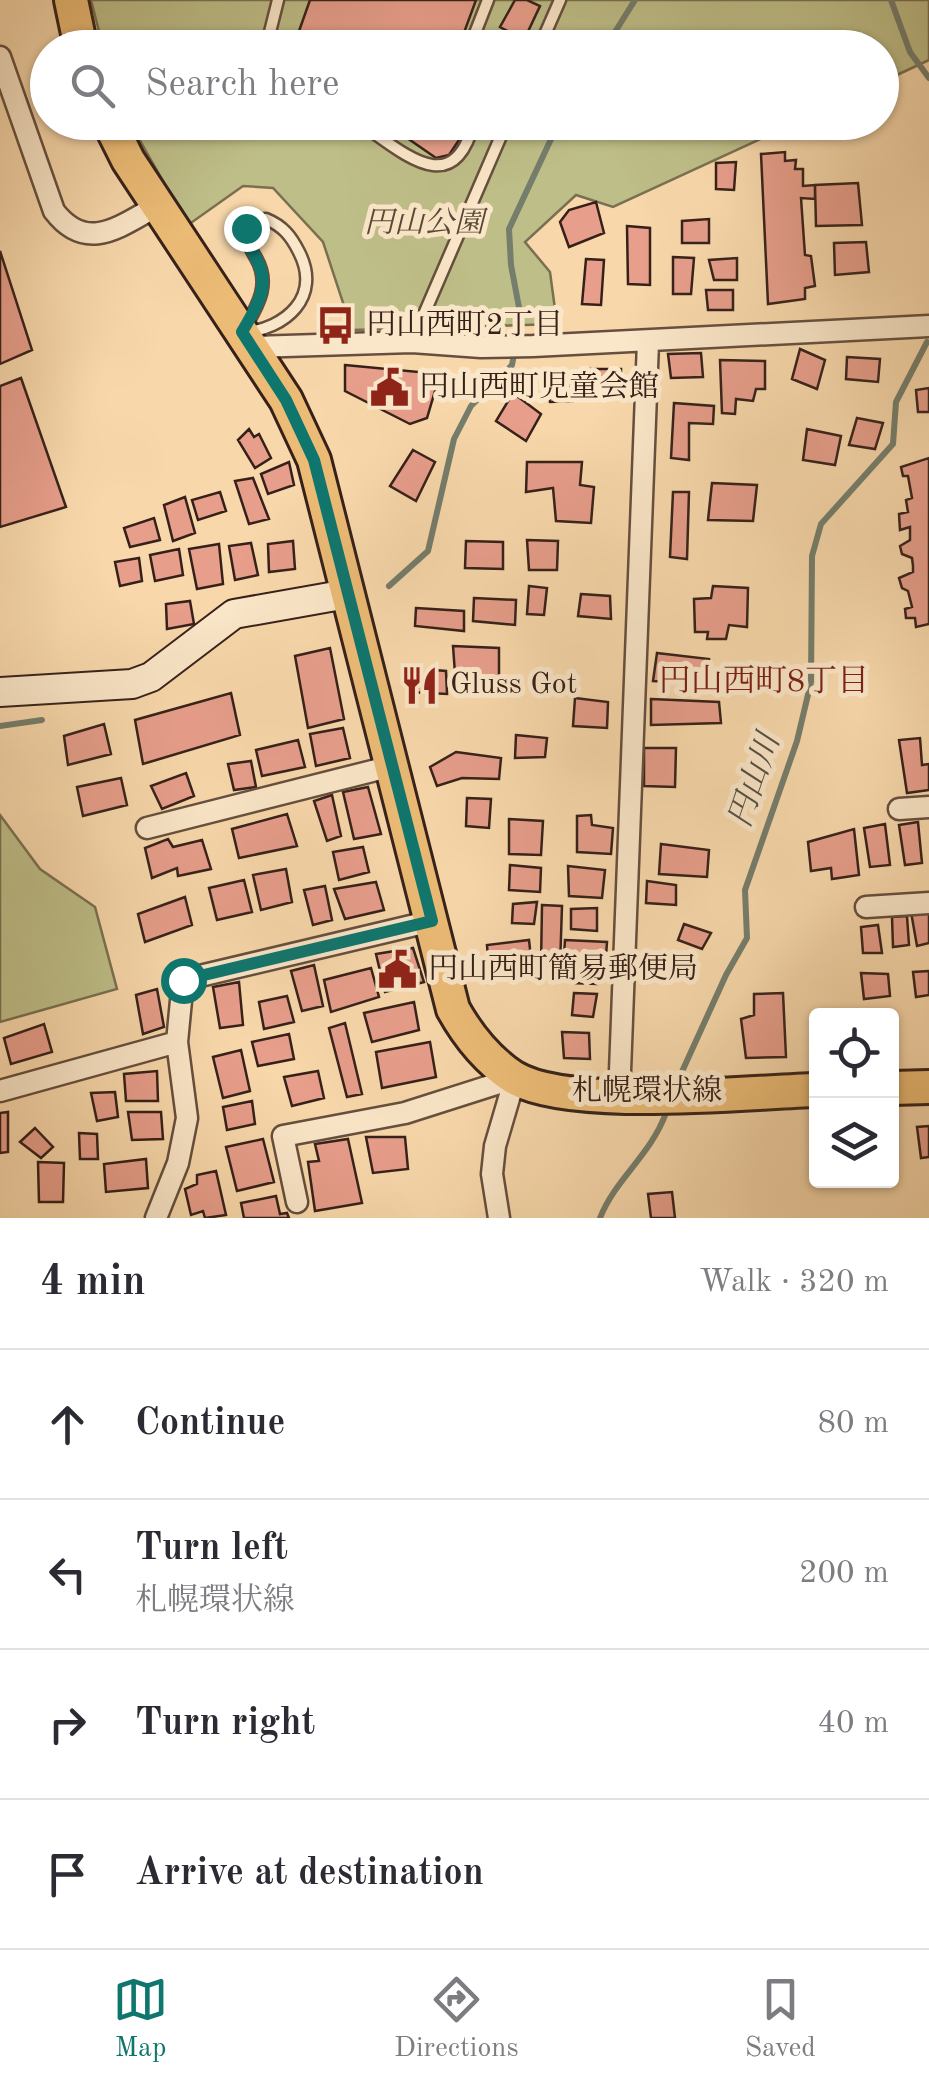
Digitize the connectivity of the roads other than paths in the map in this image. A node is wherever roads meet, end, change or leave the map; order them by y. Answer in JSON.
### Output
{"nodes":[{"id":1,"x":71,"y":0,"type":"edge"},
{"id":2,"x":278,"y":0,"type":"edge"},
{"id":3,"x":488,"y":0,"type":"edge"},
{"id":4,"x":560,"y":0,"type":"edge"},
{"id":5,"x":77,"y":30,"type":"edge"},
{"id":6,"x":270,"y":30,"type":"edge"},
{"id":7,"x":476,"y":30,"type":"edge"},
{"id":8,"x":548,"y":30,"type":"edge"},
{"id":9,"x":0,"y":58,"type":"edge"},
{"id":10,"x":118,"y":140,"type":"edge"},
{"id":11,"x":385,"y":140,"type":"edge"},
{"id":12,"x":469,"y":140,"type":"edge"},
{"id":13,"x":499,"y":140,"type":"edge"},
{"id":14,"x":158,"y":206,"type":"junction"},
{"id":15,"x":929,"y":326,"type":"edge"},
{"id":16,"x":247,"y":340,"type":"junction"},
{"id":17,"x":412,"y":342,"type":"junction"},
{"id":18,"x":648,"y":342,"type":"junction"},
{"id":19,"x":348,"y":594,"type":"junction"},
{"id":20,"x":0,"y":692,"type":"edge"},
{"id":21,"x":392,"y":766,"type":"junction"},
{"id":22,"x":929,"y":807,"type":"edge"},
{"id":23,"x":899,"y":810,"type":"dead end"},
{"id":24,"x":147,"y":828,"type":"dead end"},
{"id":25,"x":929,"y":904,"type":"edge"},
{"id":26,"x":866,"y":906,"type":"dead end"},
{"id":27,"x":432,"y":921,"type":"junction"},
{"id":28,"x":177,"y":1042,"type":"junction"},
{"id":29,"x":515,"y":1078,"type":"junction"},
{"id":30,"x":929,"y":1086,"type":"edge"},
{"id":31,"x":899,"y":1088,"type":"edge"},
{"id":32,"x":809,"y":1090,"type":"edge"},
{"id":33,"x":0,"y":1091,"type":"edge"},
{"id":34,"x":618,"y":1096,"type":"junction"},
{"id":35,"x":297,"y":1202,"type":"dead end"},
{"id":36,"x":156,"y":1218,"type":"edge"},
{"id":37,"x":499,"y":1218,"type":"edge"}],
"edges":[{"from":1,"to":5,"type":"main road"},
{"from":2,"to":6,"type":"lane"},
{"from":3,"to":7,"type":"lane"},
{"from":4,"to":8,"type":"lane"},
{"from":9,"to":14,"type":"street"},
{"from":10,"to":14,"type":"main road","name":"札幌環状線"},
{"from":11,"to":12,"type":"lane"},
{"from":13,"to":17,"type":"lane"},
{"from":14,"to":16,"type":"main road","name":"札幌環状線"},
{"from":15,"to":18,"type":"street"},
{"from":16,"to":16,"type":"lane"},
{"from":16,"to":17,"type":"street"},
{"from":16,"to":19,"type":"main road","name":"札幌環状線"},
{"from":17,"to":18,"type":"street"},
{"from":18,"to":34,"type":"street"},
{"from":19,"to":20,"type":"street"},
{"from":19,"to":21,"type":"main road","name":"札幌環状線"},
{"from":21,"to":24,"type":"street"},
{"from":21,"to":27,"type":"main road","name":"札幌環状線"},
{"from":22,"to":23,"type":"street"},
{"from":25,"to":26,"type":"street"},
{"from":27,"to":28,"type":"street"},
{"from":27,"to":29,"type":"main road","name":"札幌環状線"},
{"from":28,"to":33,"type":"street"},
{"from":28,"to":36,"type":"street"},
{"from":29,"to":34,"type":"main road","name":"札幌環状線"},
{"from":29,"to":35,"type":"street"},
{"from":29,"to":37,"type":"street"},
{"from":30,"to":31,"type":"main road"},
{"from":32,"to":34,"type":"main road","name":"札幌環状線"}]}
